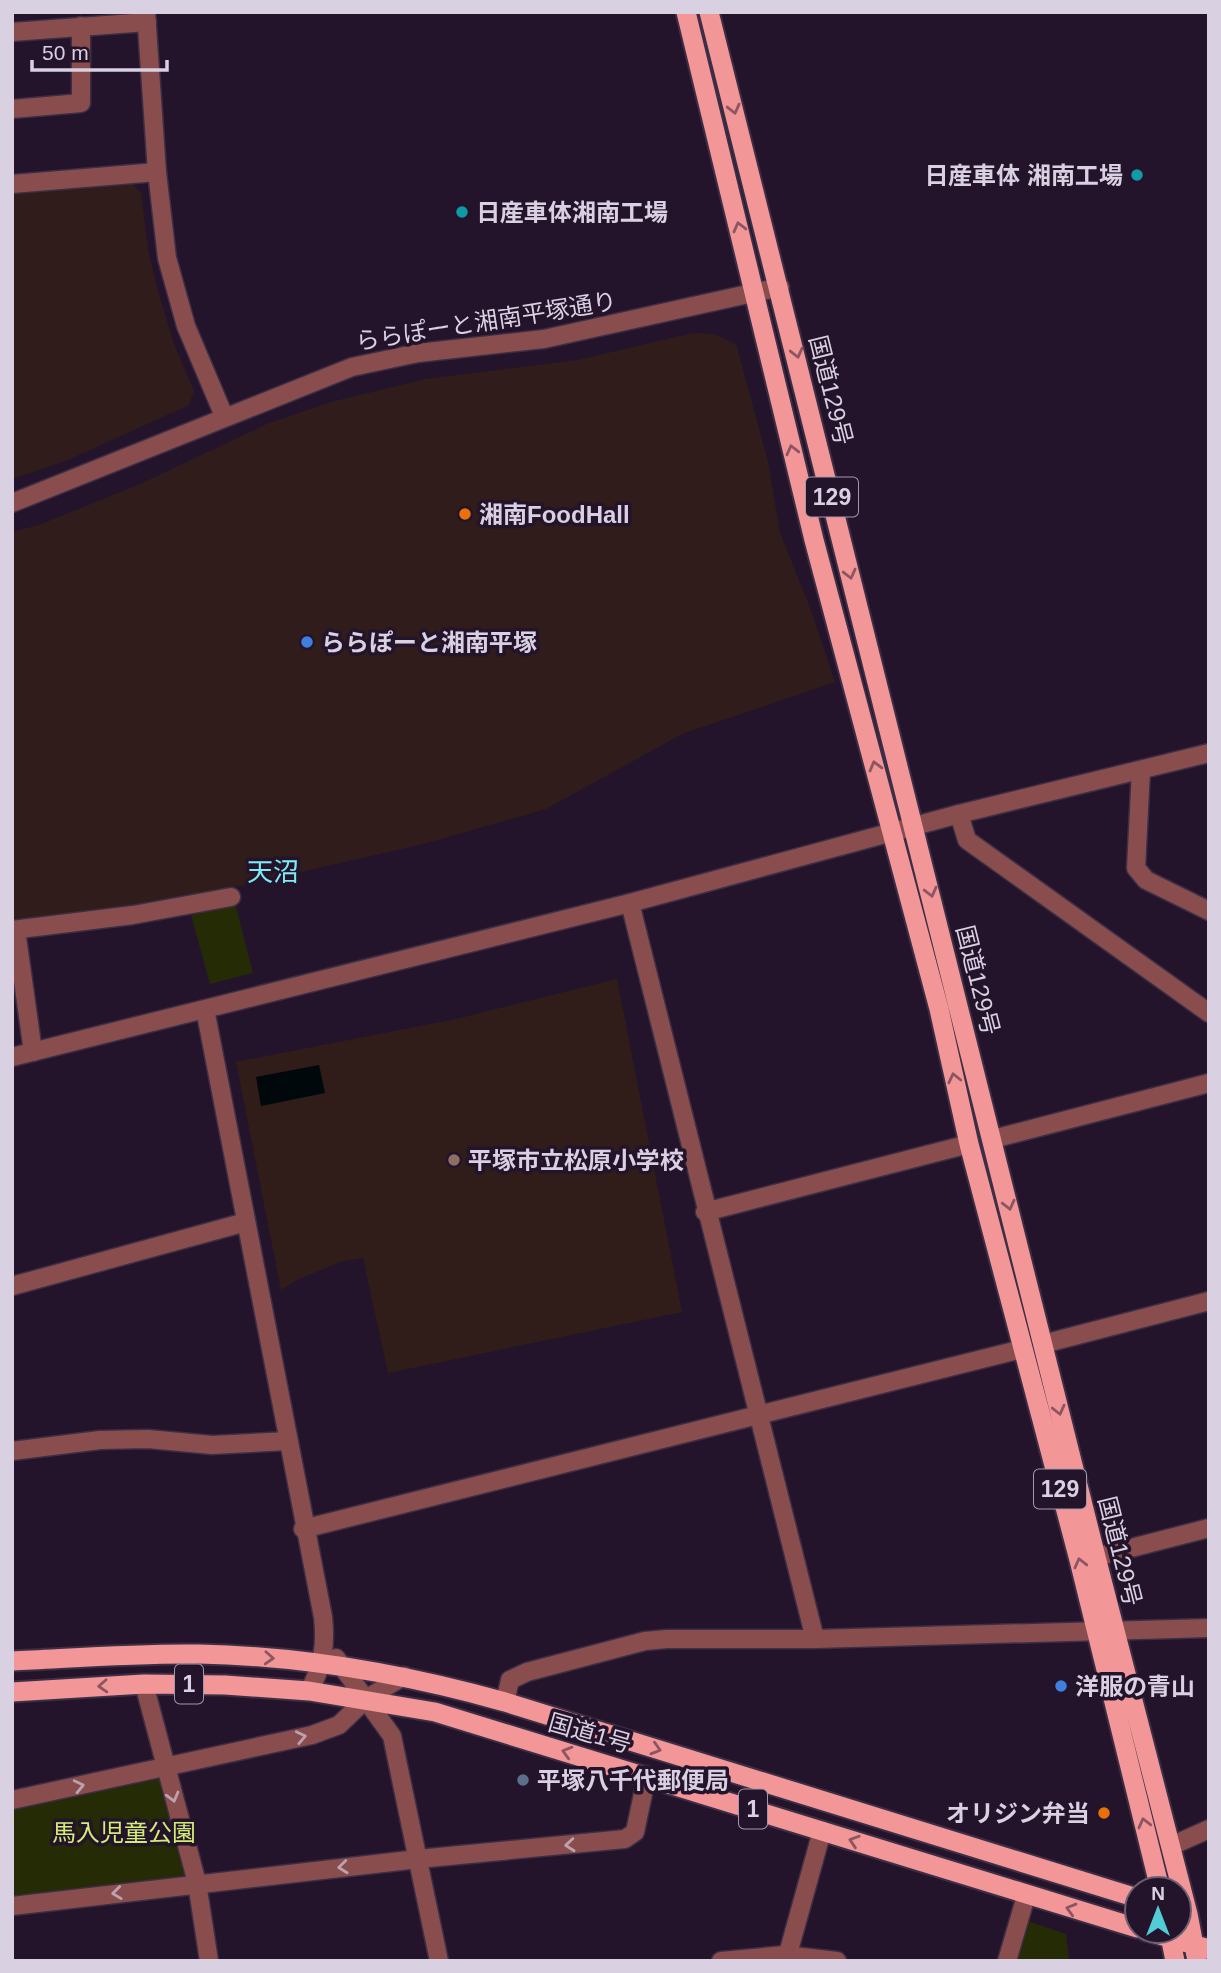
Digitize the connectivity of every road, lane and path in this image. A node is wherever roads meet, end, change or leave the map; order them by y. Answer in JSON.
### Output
{"nodes":[{"id":1,"x":686,"y":12,"type":"edge"},
{"id":2,"x":709,"y":12,"type":"edge"},
{"id":3,"x":147,"y":17,"type":"edge"},
{"id":4,"x":80,"y":26,"type":"junction"},
{"id":5,"x":12,"y":32,"type":"edge"},
{"id":6,"x":12,"y":109,"type":"edge"},
{"id":7,"x":157,"y":172,"type":"junction"},
{"id":8,"x":12,"y":184,"type":"edge"},
{"id":9,"x":780,"y":287,"type":"junction"},
{"id":10,"x":755,"y":293,"type":"junction"},
{"id":11,"x":224,"y":416,"type":"junction"},
{"id":12,"x":12,"y":503,"type":"edge"},
{"id":13,"x":1209,"y":753,"type":"edge"},
{"id":14,"x":1141,"y":770,"type":"junction"},
{"id":15,"x":959,"y":814,"type":"junction"},
{"id":16,"x":914,"y":826,"type":"junction"},
{"id":17,"x":892,"y":832,"type":"junction"},
{"id":18,"x":231,"y":897,"type":"dead end"},
{"id":19,"x":630,"y":903,"type":"junction"},
{"id":20,"x":1209,"y":911,"type":"edge"},
{"id":21,"x":14,"y":930,"type":"edge"},
{"id":22,"x":205,"y":1009,"type":"junction"},
{"id":23,"x":1209,"y":1013,"type":"edge"},
{"id":24,"x":33,"y":1052,"type":"junction"},
{"id":25,"x":12,"y":1057,"type":"edge"},
{"id":26,"x":1209,"y":1083,"type":"edge"},
{"id":27,"x":993,"y":1139,"type":"junction"},
{"id":28,"x":969,"y":1144,"type":"junction"},
{"id":29,"x":705,"y":1212,"type":"junction"},
{"id":30,"x":246,"y":1222,"type":"junction"},
{"id":31,"x":12,"y":1286,"type":"edge"},
{"id":32,"x":1209,"y":1301,"type":"edge"},
{"id":33,"x":1043,"y":1343,"type":"junction"},
{"id":34,"x":1022,"y":1349,"type":"junction"},
{"id":35,"x":757,"y":1415,"type":"junction"},
{"id":36,"x":288,"y":1441,"type":"junction"},
{"id":37,"x":12,"y":1451,"type":"edge"},
{"id":38,"x":1209,"y":1528,"type":"edge"},
{"id":39,"x":303,"y":1529,"type":"junction"},
{"id":40,"x":1096,"y":1557,"type":"junction"},
{"id":41,"x":1209,"y":1628,"type":"edge"},
{"id":42,"x":1105,"y":1629,"type":"junction"},
{"id":43,"x":815,"y":1639,"type":"junction"},
{"id":44,"x":12,"y":1661,"type":"edge"},
{"id":45,"x":331,"y":1664,"type":"junction"},
{"id":46,"x":144,"y":1684,"type":"junction"},
{"id":47,"x":309,"y":1691,"type":"junction"},
{"id":48,"x":12,"y":1692,"type":"edge"},
{"id":49,"x":385,"y":1696,"type":"junction"},
{"id":50,"x":505,"y":1702,"type":"junction"},
{"id":51,"x":165,"y":1766,"type":"junction"},
{"id":52,"x":648,"y":1775,"type":"junction"},
{"id":53,"x":12,"y":1800,"type":"edge"},
{"id":54,"x":1209,"y":1829,"type":"edge"},
{"id":55,"x":822,"y":1830,"type":"junction"},
{"id":56,"x":1171,"y":1846,"type":"junction"},
{"id":57,"x":418,"y":1859,"type":"junction"},
{"id":58,"x":1157,"y":1875,"type":"edge"},
{"id":59,"x":1177,"y":1875,"type":"edge"},
{"id":60,"x":197,"y":1883,"type":"junction"},
{"id":61,"x":1123,"y":1894,"type":"edge"},
{"id":62,"x":1026,"y":1896,"type":"junction"},
{"id":63,"x":12,"y":1906,"type":"edge"},
{"id":64,"x":1123,"y":1924,"type":"edge"},
{"id":65,"x":1193,"y":1934,"type":"edge"},
{"id":66,"x":1200,"y":1952,"type":"edge"},
{"id":67,"x":786,"y":1958,"type":"edge"},
{"id":68,"x":209,"y":1961,"type":"edge"},
{"id":69,"x":439,"y":1961,"type":"edge"},
{"id":70,"x":721,"y":1961,"type":"edge"},
{"id":71,"x":837,"y":1961,"type":"edge"},
{"id":72,"x":1007,"y":1961,"type":"edge"}],
"edges":[{"from":10,"to":1,"type":"highway","name":"国道129号","number":"129","one_way":true},
{"from":2,"to":9,"type":"highway","name":"国道129号","number":"129","one_way":true},
{"from":3,"to":4,"type":"street"},
{"from":3,"to":7,"type":"street"},
{"from":4,"to":5,"type":"street"},
{"from":4,"to":6,"type":"street"},
{"from":7,"to":8,"type":"street"},
{"from":7,"to":11,"type":"street"},
{"from":9,"to":10,"type":"street","name":"ららぽーと湘南平塚通り"},
{"from":9,"to":16,"type":"highway","name":"国道129号","number":"129","one_way":true},
{"from":10,"to":11,"type":"street","name":"ららぽーと湘南平塚通り"},
{"from":17,"to":10,"type":"highway","name":"国道129号","number":"129","one_way":true},
{"from":11,"to":12,"type":"street","name":"ららぽーと湘南平塚通り"},
{"from":13,"to":14,"type":"street"},
{"from":14,"to":15,"type":"street"},
{"from":14,"to":20,"type":"street"},
{"from":15,"to":16,"type":"street"},
{"from":15,"to":23,"type":"street"},
{"from":16,"to":17,"type":"street"},
{"from":16,"to":27,"type":"highway","name":"国道129号","number":"129","one_way":true},
{"from":17,"to":19,"type":"street"},
{"from":28,"to":17,"type":"highway","name":"国道129号","number":"129","one_way":true},
{"from":18,"to":21,"type":"street"},
{"from":19,"to":22,"type":"street"},
{"from":19,"to":29,"type":"street"},
{"from":21,"to":24,"type":"street"},
{"from":22,"to":24,"type":"street"},
{"from":22,"to":30,"type":"street"},
{"from":24,"to":25,"type":"street"},
{"from":26,"to":27,"type":"street"},
{"from":27,"to":33,"type":"highway","name":"国道129号","number":"129","one_way":true},
{"from":28,"to":29,"type":"street"},
{"from":28,"to":34,"type":"highway","name":"国道129号","number":"129"},
{"from":29,"to":35,"type":"street"},
{"from":30,"to":31,"type":"street"},
{"from":30,"to":36,"type":"street"},
{"from":32,"to":33,"type":"street"},
{"from":33,"to":40,"type":"highway","name":"国道129号","number":"129","one_way":true},
{"from":34,"to":35,"type":"street"},
{"from":42,"to":34,"type":"highway","name":"国道129号","number":"129","one_way":true},
{"from":35,"to":39,"type":"street"},
{"from":35,"to":43,"type":"street"},
{"from":36,"to":37,"type":"street"},
{"from":36,"to":39,"type":"street"},
{"from":38,"to":40,"type":"street"},
{"from":39,"to":45,"type":"street"},
{"from":40,"to":42,"type":"highway","name":"国道129号","number":"129"},
{"from":41,"to":42,"type":"street"},
{"from":42,"to":43,"type":"street"},
{"from":42,"to":56,"type":"highway","name":"国道129号","number":"129"},
{"from":58,"to":42,"type":"highway","name":"国道129号","number":"129","one_way":true},
{"from":43,"to":50,"type":"street"},
{"from":44,"to":45,"type":"highway","name":"国道1号","number":"1","one_way":true},
{"from":45,"to":47,"type":"street"},
{"from":45,"to":49,"type":"highway","name":"国道1号","number":"1"},
{"from":45,"to":49,"type":"street"},
{"from":46,"to":47,"type":"highway","name":"国道1号","number":"1"},
{"from":46,"to":48,"type":"highway","name":"国道1号","number":"1","one_way":true},
{"from":46,"to":51,"type":"street"},
{"from":47,"to":49,"type":"highway","name":"国道1号","number":"1"},
{"from":49,"to":50,"type":"highway","name":"国道1号","number":"1"},
{"from":51,"to":49,"type":"street","one_way":true},
{"from":52,"to":49,"type":"highway","name":"国道1号","number":"1","one_way":true},
{"from":49,"to":57,"type":"street"},
{"from":50,"to":61,"type":"highway","name":"国道1号","number":"1","one_way":true},
{"from":53,"to":51,"type":"street","one_way":true},
{"from":51,"to":60,"type":"street","one_way":true},
{"from":52,"to":55,"type":"highway","name":"国道1号","number":"1"},
{"from":52,"to":57,"type":"street","one_way":true},
{"from":54,"to":56,"type":"street"},
{"from":62,"to":55,"type":"highway","name":"国道1号","number":"1","one_way":true},
{"from":55,"to":67,"type":"street"},
{"from":56,"to":59,"type":"highway","name":"国道129号","number":"129"},
{"from":57,"to":60,"type":"street","one_way":true},
{"from":57,"to":69,"type":"street"},
{"from":60,"to":63,"type":"street","one_way":true},
{"from":60,"to":68,"type":"street"},
{"from":64,"to":62,"type":"highway","name":"国道1号","number":"1","one_way":true},
{"from":62,"to":72,"type":"street"},
{"from":65,"to":66,"type":"highway","name":"国道129号","number":"129"},
{"from":67,"to":70,"type":"street"},
{"from":67,"to":71,"type":"street"}]}
